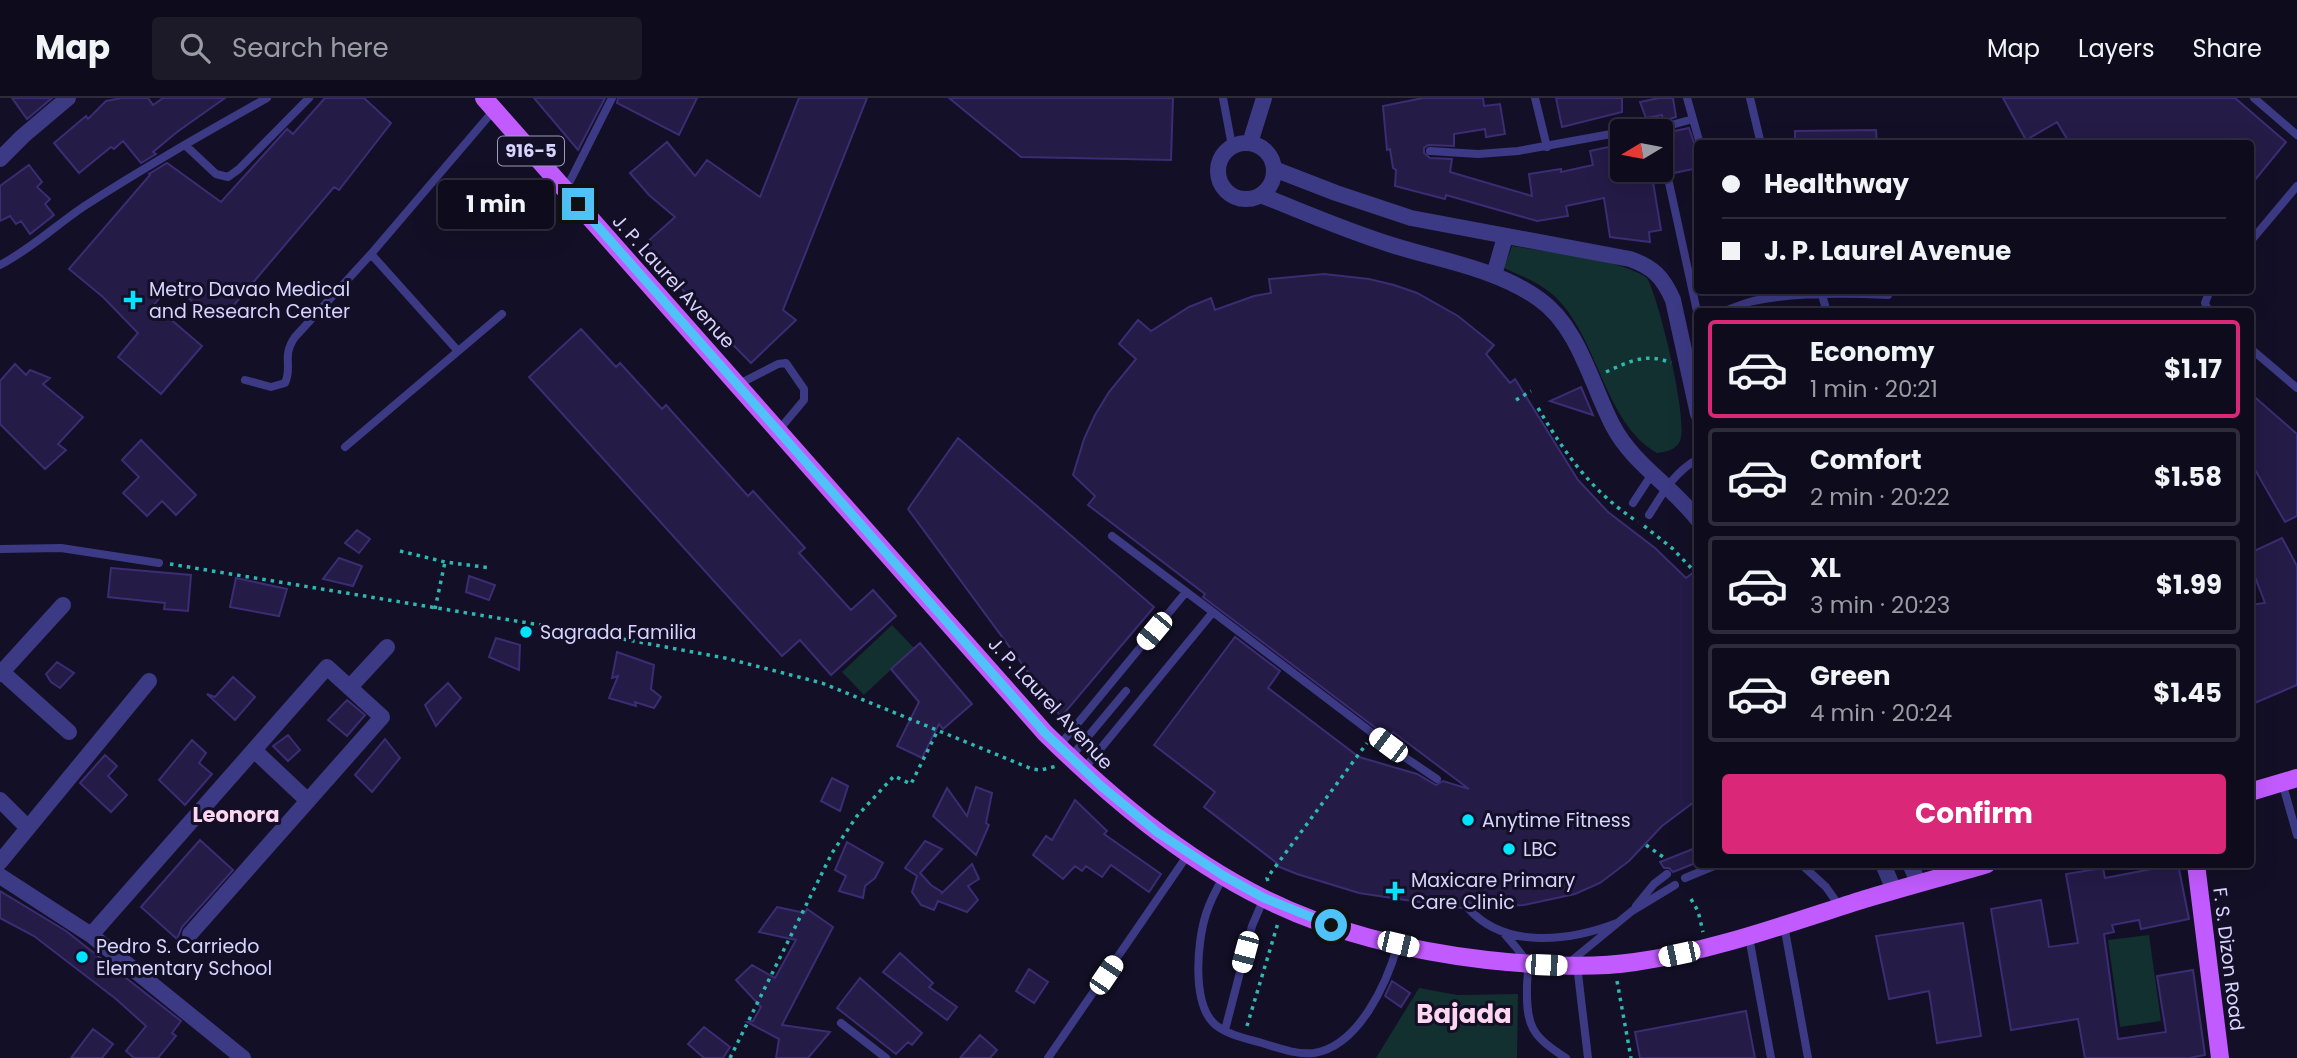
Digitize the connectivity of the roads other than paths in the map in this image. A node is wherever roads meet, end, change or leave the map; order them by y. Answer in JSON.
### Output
{"nodes":[{"id":1,"x":68,"y":98,"type":"edge"},
{"id":2,"x":267,"y":98,"type":"edge"},
{"id":3,"x":309,"y":98,"type":"edge"},
{"id":4,"x":611,"y":98,"type":"edge"},
{"id":5,"x":1223,"y":98,"type":"edge"},
{"id":6,"x":1264,"y":98,"type":"edge"},
{"id":7,"x":1535,"y":98,"type":"edge"},
{"id":8,"x":1687,"y":98,"type":"edge"},
{"id":9,"x":1750,"y":98,"type":"edge"},
{"id":10,"x":2254,"y":98,"type":"edge"},
{"id":11,"x":490,"y":104,"type":"edge"},
{"id":12,"x":1693,"y":119,"type":"junction"},
{"id":13,"x":1673,"y":125,"type":"edge"},
{"id":14,"x":1610,"y":134,"type":"edge"},
{"id":15,"x":2297,"y":135,"type":"edge"},
{"id":16,"x":1699,"y":140,"type":"edge"},
{"id":17,"x":1760,"y":140,"type":"edge"},
{"id":18,"x":1250,"y":143,"type":"junction"},
{"id":19,"x":185,"y":145,"type":"junction"},
{"id":20,"x":1232,"y":146,"type":"junction"},
{"id":21,"x":1547,"y":147,"type":"junction"},
{"id":22,"x":1430,"y":151,"type":"dead end"},
{"id":23,"x":0,"y":159,"type":"edge"},
{"id":24,"x":1274,"y":169,"type":"junction"},
{"id":25,"x":1669,"y":182,"type":"edge"},
{"id":26,"x":2297,"y":186,"type":"edge"},
{"id":27,"x":565,"y":190,"type":"junction"},
{"id":28,"x":1261,"y":195,"type":"junction"},
{"id":29,"x":1505,"y":237,"type":"junction"},
{"id":30,"x":2254,"y":237,"type":"edge"},
{"id":31,"x":372,"y":254,"type":"junction"},
{"id":32,"x":0,"y":265,"type":"edge"},
{"id":33,"x":1494,"y":275,"type":"junction"},
{"id":34,"x":1822,"y":295,"type":"junction"},
{"id":35,"x":1888,"y":296,"type":"dead end"},
{"id":36,"x":1696,"y":308,"type":"edge"},
{"id":37,"x":1734,"y":308,"type":"edge"},
{"id":38,"x":1826,"y":308,"type":"edge"},
{"id":39,"x":502,"y":314,"type":"dead end"},
{"id":40,"x":458,"y":351,"type":"junction"},
{"id":41,"x":2254,"y":351,"type":"edge"},
{"id":42,"x":245,"y":380,"type":"dead end"},
{"id":43,"x":737,"y":384,"type":"junction"},
{"id":44,"x":2297,"y":388,"type":"edge"},
{"id":45,"x":1694,"y":396,"type":"edge"},
{"id":46,"x":778,"y":431,"type":"junction"},
{"id":47,"x":345,"y":447,"type":"dead end"},
{"id":48,"x":1694,"y":462,"type":"edge"},
{"id":49,"x":1652,"y":474,"type":"junction"},
{"id":50,"x":1667,"y":486,"type":"junction"},
{"id":51,"x":1633,"y":503,"type":"dead end"},
{"id":52,"x":1649,"y":515,"type":"dead end"},
{"id":53,"x":1694,"y":516,"type":"edge"},
{"id":54,"x":1112,"y":536,"type":"dead end"},
{"id":55,"x":0,"y":549,"type":"edge"},
{"id":56,"x":159,"y":563,"type":"road end"},
{"id":57,"x":1186,"y":592,"type":"junction"},
{"id":58,"x":63,"y":605,"type":"dead end"},
{"id":59,"x":1213,"y":612,"type":"junction"},
{"id":60,"x":387,"y":648,"type":"dead end"},
{"id":61,"x":1,"y":673,"type":"edge"},
{"id":62,"x":149,"y":681,"type":"dead end"},
{"id":63,"x":350,"y":687,"type":"junction"},
{"id":64,"x":1126,"y":691,"type":"dead end"},
{"id":65,"x":69,"y":732,"type":"dead end"},
{"id":66,"x":254,"y":750,"type":"junction"},
{"id":67,"x":1071,"y":758,"type":"junction"},
{"id":68,"x":1437,"y":779,"type":"dead end"},
{"id":69,"x":2290,"y":780,"type":"edge"},
{"id":70,"x":2254,"y":791,"type":"edge"},
{"id":71,"x":0,"y":800,"type":"edge"},
{"id":72,"x":308,"y":801,"type":"junction"},
{"id":73,"x":28,"y":828,"type":"junction"},
{"id":74,"x":2297,"y":835,"type":"edge"},
{"id":75,"x":1189,"y":853,"type":"junction"},
{"id":76,"x":0,"y":862,"type":"edge"},
{"id":77,"x":1709,"y":868,"type":"edge"},
{"id":78,"x":1805,"y":868,"type":"edge"},
{"id":79,"x":1885,"y":868,"type":"edge"},
{"id":80,"x":1912,"y":868,"type":"edge"},
{"id":81,"x":1973,"y":868,"type":"edge"},
{"id":82,"x":2196,"y":868,"type":"edge"},
{"id":83,"x":1667,"y":874,"type":"dead end"},
{"id":84,"x":0,"y":876,"type":"edge"},
{"id":85,"x":1224,"y":876,"type":"junction"},
{"id":86,"x":1685,"y":878,"type":"dead end"},
{"id":87,"x":1919,"y":884,"type":"junction"},
{"id":88,"x":1675,"y":885,"type":"dead end"},
{"id":89,"x":1894,"y":890,"type":"junction"},
{"id":90,"x":1267,"y":892,"type":"junction"},
{"id":91,"x":1840,"y":907,"type":"junction"},
{"id":92,"x":1468,"y":908,"type":"dead end"},
{"id":93,"x":1632,"y":911,"type":"junction"},
{"id":94,"x":1617,"y":923,"type":"junction"},
{"id":95,"x":1784,"y":925,"type":"junction"},
{"id":96,"x":1503,"y":932,"type":"junction"},
{"id":97,"x":190,"y":934,"type":"dead end"},
{"id":98,"x":91,"y":935,"type":"junction"},
{"id":99,"x":1749,"y":936,"type":"junction"},
{"id":100,"x":1398,"y":944,"type":"junction"},
{"id":101,"x":1527,"y":964,"type":"junction"},
{"id":102,"x":1571,"y":965,"type":"junction"},
{"id":103,"x":841,"y":1023,"type":"dead end"},
{"id":104,"x":1225,"y":1030,"type":"junction"},
{"id":105,"x":243,"y":1058,"type":"edge"},
{"id":106,"x":886,"y":1058,"type":"edge"},
{"id":107,"x":1048,"y":1058,"type":"edge"},
{"id":108,"x":1566,"y":1058,"type":"edge"},
{"id":109,"x":1588,"y":1058,"type":"edge"},
{"id":110,"x":1771,"y":1058,"type":"edge"},
{"id":111,"x":1808,"y":1058,"type":"edge"},
{"id":112,"x":2220,"y":1058,"type":"edge"}],
"edges":[{"from":1,"to":23,"type":"street"},
{"from":2,"to":19,"type":"lane"},
{"from":3,"to":19,"type":"lane"},
{"from":4,"to":27,"type":"lane"},
{"from":5,"to":20,"type":"lane"},
{"from":6,"to":18,"type":"street"},
{"from":7,"to":21,"type":"lane"},
{"from":8,"to":12,"type":"lane"},
{"from":9,"to":17,"type":"lane"},
{"from":10,"to":15,"type":"lane"},
{"from":11,"to":27,"type":"main road","name":"J. P. Laurel Avenue","number":"916-5"},
{"from":11,"to":31,"type":"lane"},
{"from":12,"to":13,"type":"lane"},
{"from":12,"to":16,"type":"lane"},
{"from":14,"to":21,"type":"lane"},
{"from":18,"to":20,"type":"street"},
{"from":18,"to":24,"type":"street"},
{"from":19,"to":32,"type":"lane"},
{"from":20,"to":28,"type":"street"},
{"from":21,"to":22,"type":"lane"},
{"from":24,"to":28,"type":"street"},
{"from":24,"to":29,"type":"street"},
{"from":25,"to":36,"type":"lane"},
{"from":26,"to":30,"type":"lane"},
{"from":27,"to":43,"type":"main road","name":"J. P. Laurel Avenue","number":"916-5"},
{"from":28,"to":33,"type":"street"},
{"from":29,"to":33,"type":"street"},
{"from":29,"to":45,"type":"street"},
{"from":31,"to":40,"type":"lane"},
{"from":31,"to":42,"type":"lane"},
{"from":33,"to":49,"type":"street"},
{"from":34,"to":35,"type":"lane"},
{"from":34,"to":37,"type":"lane"},
{"from":34,"to":38,"type":"lane"},
{"from":39,"to":40,"type":"lane"},
{"from":40,"to":47,"type":"lane"},
{"from":41,"to":44,"type":"lane"},
{"from":43,"to":46,"type":"main road","name":"J. P. Laurel Avenue","number":"916-5"},
{"from":43,"to":46,"type":"lane"},
{"from":46,"to":67,"type":"main road","name":"J. P. Laurel Avenue","number":"916-5"},
{"from":48,"to":50,"type":"lane"},
{"from":49,"to":50,"type":"street"},
{"from":49,"to":51,"type":"lane"},
{"from":50,"to":52,"type":"lane"},
{"from":50,"to":53,"type":"street"},
{"from":54,"to":57,"type":"lane"},
{"from":55,"to":56,"type":"lane"},
{"from":57,"to":59,"type":"lane"},
{"from":57,"to":67,"type":"lane"},
{"from":58,"to":61,"type":"street"},
{"from":59,"to":67,"type":"lane"},
{"from":59,"to":68,"type":"lane"},
{"from":60,"to":63,"type":"street"},
{"from":61,"to":65,"type":"street"},
{"from":62,"to":73,"type":"street"},
{"from":63,"to":66,"type":"street"},
{"from":63,"to":72,"type":"street"},
{"from":64,"to":67,"type":"lane"},
{"from":66,"to":72,"type":"street"},
{"from":66,"to":98,"type":"street"},
{"from":67,"to":75,"type":"main road","name":"J. P. Laurel Avenue","number":"916-5"},
{"from":69,"to":70,"type":"main road"},
{"from":69,"to":74,"type":"lane"},
{"from":71,"to":73,"type":"street"},
{"from":72,"to":97,"type":"street"},
{"from":73,"to":76,"type":"street"},
{"from":75,"to":85,"type":"main road","name":"J. P. Laurel Avenue","number":"916-5"},
{"from":75,"to":107,"type":"lane"},
{"from":77,"to":86,"type":"lane"},
{"from":78,"to":91,"type":"lane"},
{"from":79,"to":89,"type":"street"},
{"from":80,"to":87,"type":"street"},
{"from":81,"to":87,"type":"main road","name":"J. P. Laurel Avenue","number":"916-5"},
{"from":82,"to":112,"type":"main road","name":"F. S. Dizon Road"},
{"from":83,"to":93,"type":"lane"},
{"from":84,"to":98,"type":"street"},
{"from":85,"to":90,"type":"main road","name":"J. P. Laurel Avenue","number":"916-5"},
{"from":85,"to":104,"type":"lane"},
{"from":87,"to":89,"type":"main road","name":"J. P. Laurel Avenue","number":"916-5"},
{"from":88,"to":93,"type":"lane"},
{"from":89,"to":91,"type":"main road","name":"J. P. Laurel Avenue","number":"916-5"},
{"from":90,"to":100,"type":"main road","name":"J. P. Laurel Avenue","number":"916-5"},
{"from":90,"to":104,"type":"lane"},
{"from":91,"to":95,"type":"main road","name":"J. P. Laurel Avenue","number":"916-5"},
{"from":92,"to":96,"type":"lane"},
{"from":93,"to":94,"type":"lane"},
{"from":94,"to":96,"type":"lane"},
{"from":94,"to":102,"type":"lane"},
{"from":95,"to":99,"type":"main road","name":"J. P. Laurel Avenue","number":"916-5"},
{"from":95,"to":111,"type":"lane"},
{"from":96,"to":101,"type":"lane"},
{"from":98,"to":105,"type":"street"},
{"from":99,"to":102,"type":"main road","name":"J. P. Laurel Avenue","number":"916-5"},
{"from":99,"to":110,"type":"lane"},
{"from":100,"to":101,"type":"main road","name":"J. P. Laurel Avenue","number":"916-5"},
{"from":100,"to":104,"type":"lane"},
{"from":101,"to":102,"type":"main road","name":"J. P. Laurel Avenue","number":"916-5"},
{"from":101,"to":108,"type":"lane"},
{"from":102,"to":109,"type":"lane"},
{"from":103,"to":106,"type":"lane"}]}
